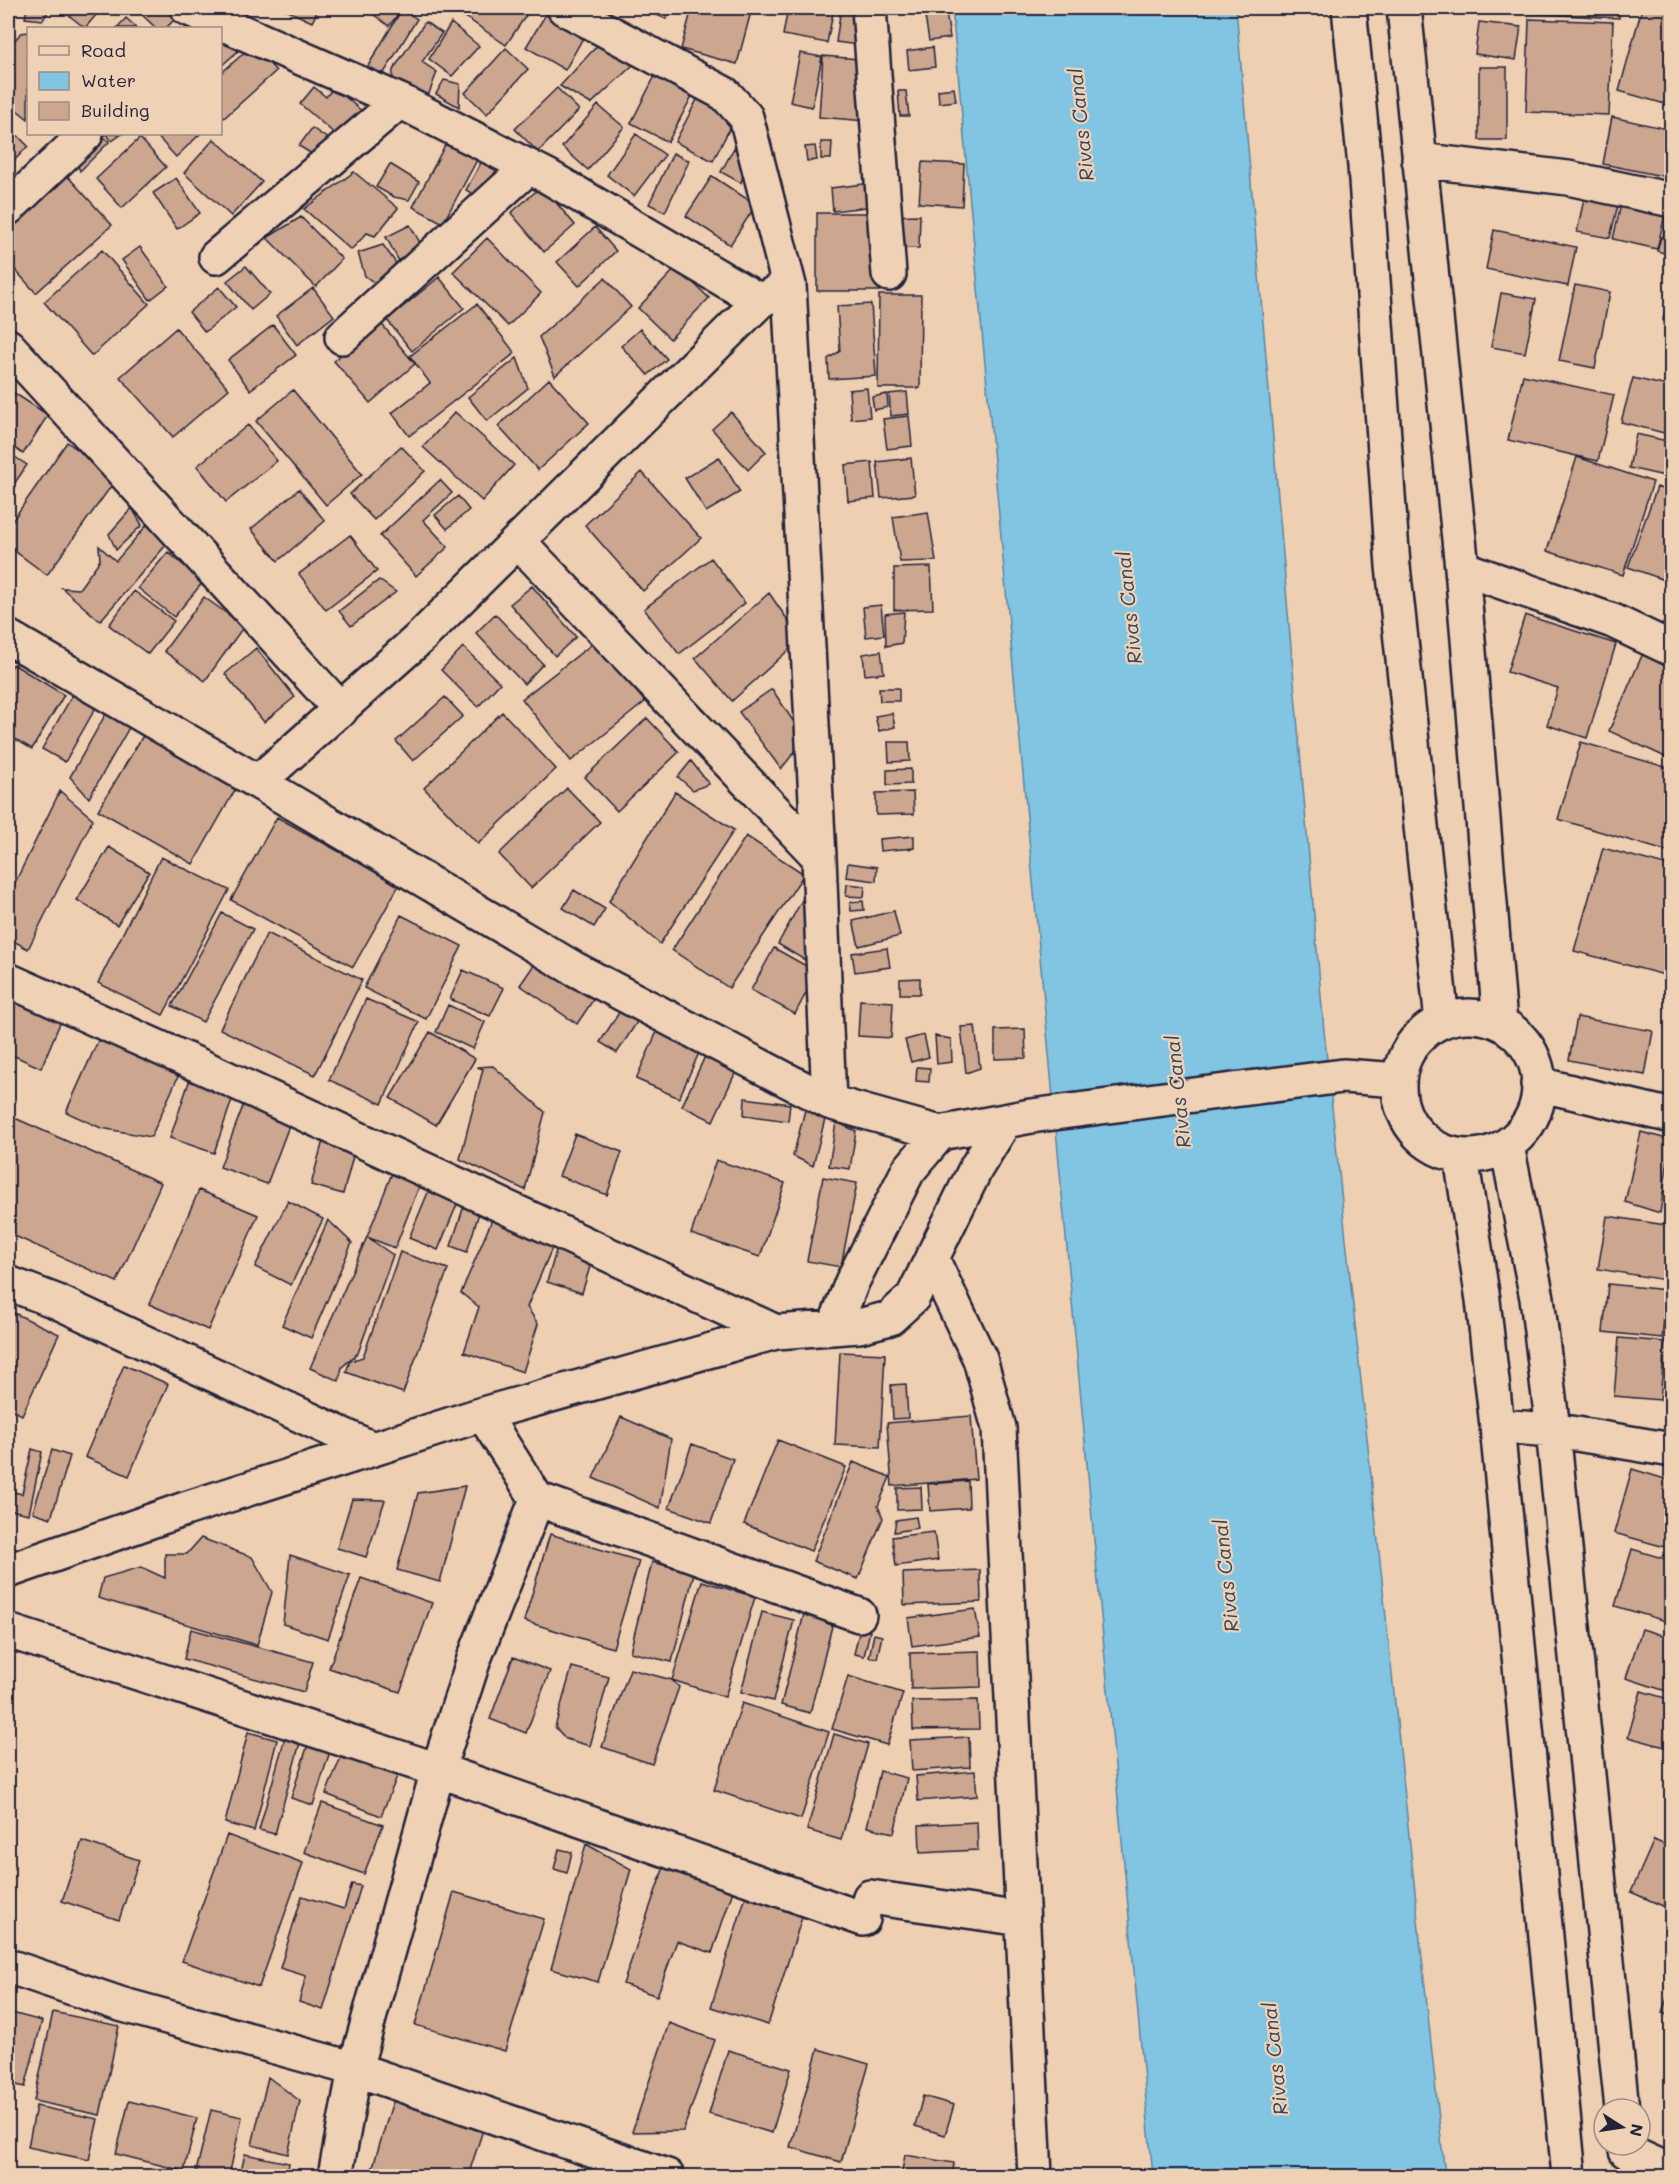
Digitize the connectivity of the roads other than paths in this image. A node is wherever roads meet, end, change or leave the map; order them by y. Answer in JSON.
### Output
{"nodes":[{"id":1,"x":564,"y":8,"type":"edge"},
{"id":2,"x":869,"y":8,"type":"edge"},
{"id":3,"x":1349,"y":8,"type":"edge"},
{"id":4,"x":1404,"y":8,"type":"edge"},
{"id":5,"x":197,"y":18,"type":"edge"},
{"id":6,"x":219,"y":27,"type":"edge"},
{"id":7,"x":222,"y":28,"type":"edge"},
{"id":8,"x":400,"y":101,"type":"junction"},
{"id":9,"x":85,"y":135,"type":"edge"},
{"id":10,"x":1419,"y":160,"type":"junction"},
{"id":11,"x":529,"y":167,"type":"junction"},
{"id":12,"x":1671,"y":200,"type":"edge"},
{"id":13,"x":8,"y":208,"type":"edge"},
{"id":14,"x":216,"y":257,"type":"dead end"},
{"id":15,"x":889,"y":274,"type":"dead end"},
{"id":16,"x":789,"y":285,"type":"junction"},
{"id":17,"x":760,"y":301,"type":"junction"},
{"id":18,"x":342,"y":337,"type":"dead end"},
{"id":19,"x":8,"y":346,"type":"edge"},
{"id":20,"x":518,"y":541,"type":"junction"},
{"id":21,"x":1462,"y":568,"type":"junction"},
{"id":22,"x":8,"y":637,"type":"edge"},
{"id":23,"x":1671,"y":649,"type":"edge"},
{"id":24,"x":341,"y":710,"type":"junction"},
{"id":25,"x":258,"y":782,"type":"junction"},
{"id":26,"x":819,"y":857,"type":"junction"},
{"id":27,"x":8,"y":980,"type":"edge"},
{"id":28,"x":1442,"y":1021,"type":"junction"},
{"id":29,"x":1500,"y":1023,"type":"junction"},
{"id":30,"x":1399,"y":1080,"type":"junction"},
{"id":31,"x":1538,"y":1084,"type":"junction"},
{"id":32,"x":829,"y":1102,"type":"junction"},
{"id":33,"x":1671,"y":1116,"type":"edge"},
{"id":34,"x":1018,"y":1118,"type":"junction"},
{"id":35,"x":940,"y":1133,"type":"junction"},
{"id":36,"x":1507,"y":1146,"type":"junction"},
{"id":37,"x":1461,"y":1156,"type":"junction"},
{"id":38,"x":933,"y":1261,"type":"junction"},
{"id":39,"x":8,"y":1283,"type":"edge"},
{"id":40,"x":834,"y":1328,"type":"junction"},
{"id":41,"x":777,"y":1332,"type":"junction"},
{"id":42,"x":483,"y":1414,"type":"junction"},
{"id":43,"x":1497,"y":1426,"type":"junction"},
{"id":44,"x":1553,"y":1430,"type":"junction"},
{"id":45,"x":373,"y":1449,"type":"junction"},
{"id":46,"x":1671,"y":1450,"type":"edge"},
{"id":47,"x":537,"y":1499,"type":"junction"},
{"id":48,"x":8,"y":1571,"type":"edge"},
{"id":49,"x":859,"y":1615,"type":"dead end"},
{"id":50,"x":8,"y":1631,"type":"edge"},
{"id":51,"x":438,"y":1770,"type":"junction"},
{"id":52,"x":1022,"y":1920,"type":"junction"},
{"id":53,"x":8,"y":1966,"type":"edge"},
{"id":54,"x":355,"y":2069,"type":"junction"},
{"id":55,"x":1621,"y":2097,"type":"edge"},
{"id":56,"x":1627,"y":2157,"type":"edge"},
{"id":57,"x":1671,"y":2172,"type":"edge"},
{"id":58,"x":334,"y":2176,"type":"edge"},
{"id":59,"x":667,"y":2176,"type":"edge"},
{"id":60,"x":1035,"y":2176,"type":"edge"},
{"id":61,"x":1569,"y":2176,"type":"edge"}],
"edges":[{"from":1,"to":16,"type":"street"},
{"from":2,"to":15,"type":"street"},
{"from":3,"to":28,"type":"street"},
{"from":4,"to":10,"type":"street"},
{"from":5,"to":6,"type":"street"},
{"from":7,"to":8,"type":"street"},
{"from":8,"to":11,"type":"street"},
{"from":8,"to":14,"type":"street"},
{"from":9,"to":13,"type":"street"},
{"from":10,"to":12,"type":"street"},
{"from":10,"to":21,"type":"street"},
{"from":11,"to":17,"type":"street"},
{"from":11,"to":18,"type":"street"},
{"from":16,"to":17,"type":"street"},
{"from":16,"to":26,"type":"street"},
{"from":17,"to":20,"type":"street"},
{"from":19,"to":24,"type":"street"},
{"from":20,"to":24,"type":"street"},
{"from":20,"to":26,"type":"street"},
{"from":21,"to":23,"type":"street"},
{"from":21,"to":29,"type":"street"},
{"from":22,"to":25,"type":"street"},
{"from":24,"to":25,"type":"street"},
{"from":25,"to":32,"type":"street"},
{"from":26,"to":32,"type":"street"},
{"from":27,"to":41,"type":"street"},
{"from":28,"to":29,"type":"street"},
{"from":28,"to":30,"type":"street"},
{"from":29,"to":31,"type":"street"},
{"from":30,"to":34,"type":"street"},
{"from":30,"to":37,"type":"street"},
{"from":31,"to":33,"type":"street"},
{"from":31,"to":36,"type":"street"},
{"from":32,"to":35,"type":"street"},
{"from":34,"to":35,"type":"street"},
{"from":34,"to":38,"type":"street"},
{"from":35,"to":40,"type":"street"},
{"from":36,"to":37,"type":"street"},
{"from":36,"to":44,"type":"street"},
{"from":37,"to":43,"type":"street"},
{"from":38,"to":40,"type":"street"},
{"from":38,"to":52,"type":"street"},
{"from":39,"to":45,"type":"street"},
{"from":40,"to":41,"type":"street"},
{"from":41,"to":42,"type":"street"},
{"from":42,"to":45,"type":"street"},
{"from":42,"to":47,"type":"street"},
{"from":43,"to":44,"type":"street"},
{"from":43,"to":61,"type":"street"},
{"from":44,"to":46,"type":"street"},
{"from":44,"to":55,"type":"street"},
{"from":45,"to":48,"type":"street"},
{"from":47,"to":49,"type":"street"},
{"from":47,"to":51,"type":"street"},
{"from":50,"to":51,"type":"street"},
{"from":51,"to":52,"type":"street"},
{"from":51,"to":54,"type":"street"},
{"from":52,"to":60,"type":"street"},
{"from":53,"to":54,"type":"street"},
{"from":54,"to":58,"type":"street"},
{"from":54,"to":59,"type":"street"},
{"from":56,"to":57,"type":"street"}]}
